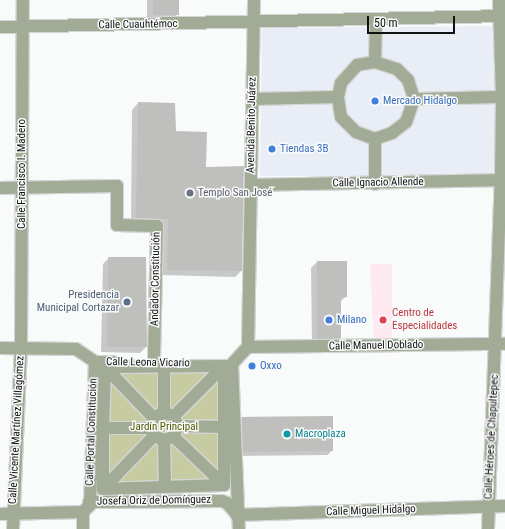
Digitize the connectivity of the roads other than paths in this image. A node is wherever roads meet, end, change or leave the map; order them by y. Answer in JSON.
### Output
{"nodes":[{"id":1,"x":23,"y":0,"type":"edge"},
{"id":2,"x":254,"y":0,"type":"edge"},
{"id":3,"x":499,"y":0,"type":"edge"},
{"id":4,"x":502,"y":16,"type":"edge"},
{"id":5,"x":376,"y":20,"type":"junction"},
{"id":6,"x":254,"y":22,"type":"junction"},
{"id":7,"x":23,"y":26,"type":"junction"},
{"id":8,"x":0,"y":27,"type":"edge"},
{"id":9,"x":375,"y":62,"type":"junction"},
{"id":10,"x":338,"y":97,"type":"junction"},
{"id":11,"x":502,"y":97,"type":"junction"},
{"id":12,"x":253,"y":99,"type":"junction"},
{"id":13,"x":414,"y":99,"type":"junction"},
{"id":14,"x":375,"y":139,"type":"junction"},
{"id":15,"x":503,"y":180,"type":"edge"},
{"id":16,"x":375,"y":184,"type":"junction"},
{"id":17,"x":251,"y":185,"type":"junction"},
{"id":18,"x":22,"y":187,"type":"junction"},
{"id":19,"x":0,"y":188,"type":"edge"},
{"id":20,"x":501,"y":344,"type":"edge"},
{"id":21,"x":21,"y":347,"type":"junction"},
{"id":22,"x":248,"y":347,"type":"junction"},
{"id":23,"x":0,"y":348,"type":"edge"},
{"id":24,"x":100,"y":364,"type":"junction"},
{"id":25,"x":159,"y":365,"type":"junction"},
{"id":26,"x":228,"y":365,"type":"junction"},
{"id":27,"x":164,"y":427,"type":"junction"},
{"id":28,"x":224,"y":427,"type":"junction"},
{"id":29,"x":104,"y":428,"type":"junction"},
{"id":30,"x":224,"y":485,"type":"junction"},
{"id":31,"x":165,"y":487,"type":"junction"},
{"id":32,"x":103,"y":489,"type":"junction"},
{"id":33,"x":505,"y":506,"type":"edge"},
{"id":34,"x":86,"y":507,"type":"junction"},
{"id":35,"x":488,"y":507,"type":"junction"},
{"id":36,"x":0,"y":514,"type":"edge"},
{"id":37,"x":13,"y":514,"type":"junction"},
{"id":38,"x":237,"y":515,"type":"junction"},
{"id":39,"x":13,"y":529,"type":"edge"},
{"id":40,"x":83,"y":529,"type":"edge"},
{"id":41,"x":239,"y":529,"type":"edge"},
{"id":42,"x":488,"y":529,"type":"edge"}],
"edges":[{"from":1,"to":7,"type":"street","name":"Calle Francisco I. Madero"},
{"from":2,"to":6,"type":"street","name":"Avenida Benito Juárez"},
{"from":3,"to":4,"type":"street","name":"Calle Héroes de Chapultepec"},
{"from":4,"to":5,"type":"street","name":"Calle Cuauhtémoc"},
{"from":4,"to":11,"type":"street","name":"Calle Héroes de Chapultepec"},
{"from":5,"to":6,"type":"street","name":"Calle Cuauhtémoc"},
{"from":5,"to":9,"type":"street"},
{"from":6,"to":7,"type":"street","name":"Calle Cuauhtémoc"},
{"from":6,"to":12,"type":"street","name":"Avenida Benito Juárez"},
{"from":7,"to":8,"type":"street","name":"Calle Cuauhtémoc"},
{"from":7,"to":18,"type":"street","name":"Calle Francisco I. Madero"},
{"from":9,"to":10,"type":"street"},
{"from":9,"to":13,"type":"street"},
{"from":10,"to":12,"type":"street"},
{"from":10,"to":14,"type":"street"},
{"from":11,"to":13,"type":"street"},
{"from":11,"to":15,"type":"street","name":"Calle Héroes de Chapultepec"},
{"from":12,"to":17,"type":"street","name":"Avenida Benito Juárez"},
{"from":13,"to":14,"type":"street"},
{"from":14,"to":16,"type":"street"},
{"from":15,"to":16,"type":"street","name":"Calle Ignacio Allende"},
{"from":15,"to":20,"type":"street","name":"Calle Héroes de Chapultepec"},
{"from":16,"to":17,"type":"street","name":"Calle Ignacio Allende"},
{"from":17,"to":22,"type":"street","name":"Avenida Benito Juárez"},
{"from":18,"to":19,"type":"street"},
{"from":18,"to":21,"type":"street","name":"Calle Francisco I. Madero"},
{"from":18,"to":25,"type":"street","name":"Andador Constitución"},
{"from":20,"to":22,"type":"street","name":"Calle Manuel Doblado"},
{"from":20,"to":35,"type":"street","name":"Calle Héroes de Chapultepec"},
{"from":21,"to":23,"type":"street","name":"Calle Leona Vicario"},
{"from":21,"to":24,"type":"street","name":"Calle Leona Vicario"},
{"from":21,"to":37,"type":"street","name":"Calle Vicente Martínez Villagómez"},
{"from":22,"to":26,"type":"street"},
{"from":24,"to":25,"type":"street","name":"Calle Leona Vicario"},
{"from":24,"to":27,"type":"street"},
{"from":24,"to":29,"type":"street"},
{"from":24,"to":34,"type":"street","name":"Calle Portal Constitución"},
{"from":25,"to":26,"type":"street","name":"Calle Leona Vicario"},
{"from":25,"to":27,"type":"street"},
{"from":26,"to":27,"type":"street"},
{"from":26,"to":28,"type":"street"},
{"from":26,"to":38,"type":"street"},
{"from":27,"to":28,"type":"street"},
{"from":27,"to":29,"type":"street"},
{"from":27,"to":30,"type":"street"},
{"from":27,"to":31,"type":"street"},
{"from":27,"to":32,"type":"street"},
{"from":28,"to":30,"type":"street"},
{"from":29,"to":32,"type":"street"},
{"from":30,"to":31,"type":"street"},
{"from":31,"to":32,"type":"street"},
{"from":33,"to":35,"type":"street","name":"Calle Miguel Hidalgo"},
{"from":34,"to":37,"type":"street","name":"Josefa Oriz de Domínguez"},
{"from":34,"to":38,"type":"street","name":"Josefa Oriz de Domínguez"},
{"from":34,"to":40,"type":"street","name":"Calle Portal Constitución"},
{"from":35,"to":38,"type":"street","name":"Calle Miguel Hidalgo"},
{"from":35,"to":42,"type":"street","name":"Calle Héroes de Chapultepec"},
{"from":36,"to":37,"type":"street","name":"Josefa Oriz de Domínguez"},
{"from":37,"to":39,"type":"street","name":"Calle Vicente Martínez Villagómez"},
{"from":38,"to":41,"type":"street"}]}
